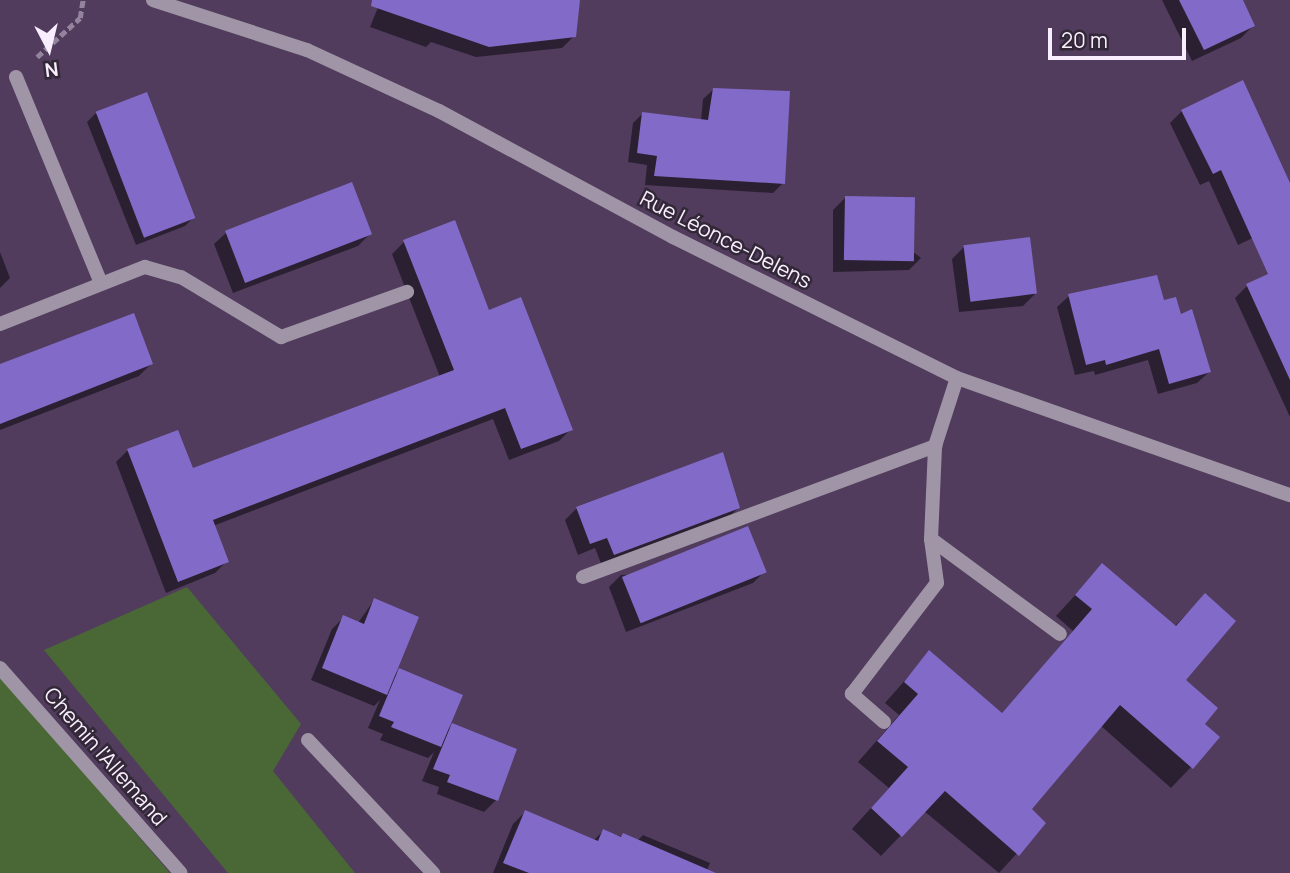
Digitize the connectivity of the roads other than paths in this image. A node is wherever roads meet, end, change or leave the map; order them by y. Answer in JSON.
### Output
{"nodes":[{"id":1,"x":153,"y":0,"type":"edge"},
{"id":2,"x":16,"y":77,"type":"road end"},
{"id":3,"x":101,"y":283,"type":"junction"},
{"id":4,"x":407,"y":292,"type":"dead end"},
{"id":5,"x":0,"y":324,"type":"edge"},
{"id":6,"x":957,"y":378,"type":"junction"},
{"id":7,"x":935,"y":446,"type":"junction"},
{"id":8,"x":1290,"y":495,"type":"edge"},
{"id":9,"x":931,"y":539,"type":"junction"},
{"id":10,"x":583,"y":577,"type":"dead end"},
{"id":11,"x":1060,"y":634,"type":"dead end"},
{"id":12,"x":0,"y":668,"type":"edge"},
{"id":13,"x":884,"y":722,"type":"dead end"},
{"id":14,"x":307,"y":740,"type":"dead end"},
{"id":15,"x":181,"y":873,"type":"edge"},
{"id":16,"x":433,"y":873,"type":"edge"}],
"edges":[{"from":1,"to":6,"type":"street","name":"Rue Léonce-Delens"},
{"from":2,"to":3,"type":"street"},
{"from":3,"to":4,"type":"street"},
{"from":3,"to":5,"type":"street"},
{"from":6,"to":7,"type":"street"},
{"from":6,"to":8,"type":"street","name":"Rue Léonce-Delens"},
{"from":7,"to":9,"type":"street"},
{"from":7,"to":10,"type":"street"},
{"from":9,"to":11,"type":"street"},
{"from":9,"to":13,"type":"street"},
{"from":12,"to":15,"type":"street","name":"Chemin l'Allemand"},
{"from":14,"to":16,"type":"street"}]}
